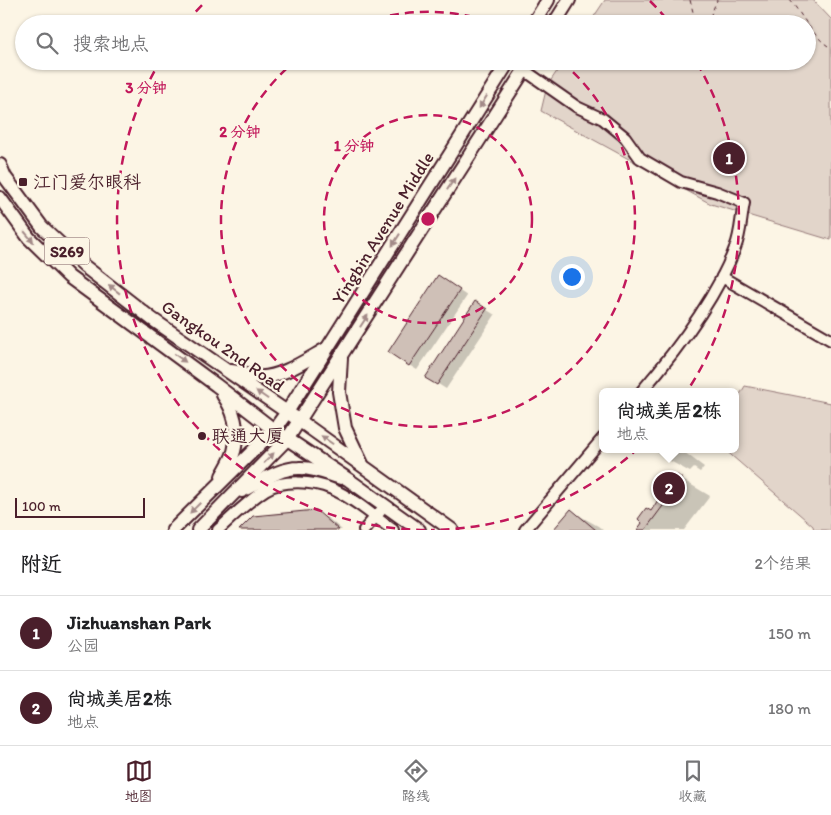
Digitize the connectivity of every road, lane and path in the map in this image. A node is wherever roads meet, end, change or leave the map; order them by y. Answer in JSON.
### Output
{"nodes":[{"id":1,"x":548,"y":0,"type":"edge"},
{"id":2,"x":570,"y":0,"type":"edge"},
{"id":3,"x":690,"y":0,"type":"edge"},
{"id":4,"x":717,"y":0,"type":"edge"},
{"id":5,"x":790,"y":0,"type":"edge"},
{"id":6,"x":539,"y":15,"type":"edge"},
{"id":7,"x":560,"y":15,"type":"edge"},
{"id":8,"x":694,"y":15,"type":"edge"},
{"id":9,"x":711,"y":15,"type":"edge"},
{"id":10,"x":800,"y":15,"type":"edge"},
{"id":11,"x":816,"y":35,"type":"edge"},
{"id":12,"x":831,"y":48,"type":"edge"},
{"id":13,"x":503,"y":70,"type":"edge"},
{"id":14,"x":524,"y":70,"type":"edge"},
{"id":15,"x":532,"y":70,"type":"edge"},
{"id":16,"x":0,"y":165,"type":"edge"},
{"id":17,"x":0,"y":198,"type":"edge"},
{"id":18,"x":722,"y":277,"type":"junction"},
{"id":19,"x":152,"y":319,"type":"junction"},
{"id":20,"x":340,"y":329,"type":"junction"},
{"id":21,"x":144,"y":332,"type":"junction"},
{"id":22,"x":353,"y":338,"type":"junction"},
{"id":23,"x":831,"y":340,"type":"edge"},
{"id":24,"x":328,"y":348,"type":"junction"},
{"id":25,"x":341,"y":356,"type":"junction"},
{"id":26,"x":225,"y":369,"type":"junction"},
{"id":27,"x":216,"y":385,"type":"junction"},
{"id":28,"x":644,"y":388,"type":"edge"},
{"id":29,"x":287,"y":412,"type":"junction"},
{"id":30,"x":300,"y":421,"type":"junction"},
{"id":31,"x":274,"y":430,"type":"junction"},
{"id":32,"x":288,"y":438,"type":"junction"},
{"id":33,"x":599,"y":443,"type":"edge"},
{"id":34,"x":363,"y":466,"type":"junction"},
{"id":35,"x":349,"y":480,"type":"junction"},
{"id":36,"x":218,"y":486,"type":"junction"},
{"id":37,"x":399,"y":492,"type":"junction"},
{"id":38,"x":231,"y":497,"type":"junction"},
{"id":39,"x":386,"y":507,"type":"junction"},
{"id":40,"x":376,"y":518,"type":"junction"},
{"id":41,"x":173,"y":530,"type":"edge"},
{"id":42,"x":198,"y":530,"type":"edge"},
{"id":43,"x":218,"y":530,"type":"edge"},
{"id":44,"x":364,"y":530,"type":"edge"},
{"id":45,"x":393,"y":530,"type":"edge"},
{"id":46,"x":418,"y":530,"type":"edge"},
{"id":47,"x":452,"y":530,"type":"edge"},
{"id":48,"x":525,"y":530,"type":"edge"}],
"edges":[{"from":1,"to":6,"type":"main road"},
{"from":2,"to":7,"type":"main road"},
{"from":3,"to":8,"type":"path"},
{"from":4,"to":9,"type":"path"},
{"from":5,"to":10,"type":"path"},
{"from":11,"to":12,"type":"path"},
{"from":13,"to":20,"type":"main road","name":"Yingbin Avenue Middle","one_way":true},
{"from":22,"to":14,"type":"main road","name":"Yingbin Avenue Middle","one_way":true},
{"from":15,"to":18,"type":"street"},
{"from":19,"to":16,"type":"main road","name":"Gangkou 2nd Road","number":"S269","one_way":true},
{"from":17,"to":21,"type":"main road","name":"Gangkou 2nd Road","number":"S269","one_way":true},
{"from":18,"to":23,"type":"street"},
{"from":18,"to":28,"type":"street"},
{"from":19,"to":21,"type":"main road"},
{"from":19,"to":26,"type":"main road","name":"Gangkou 2nd Road","number":"S269"},
{"from":20,"to":22,"type":"main road"},
{"from":20,"to":24,"type":"main road","name":"Yingbin Avenue Middle"},
{"from":21,"to":27,"type":"main road","name":"Gangkou 2nd Road","number":"S269","one_way":true},
{"from":22,"to":25,"type":"main road","name":"Yingbin Avenue Middle"},
{"from":24,"to":26,"type":"main road"},
{"from":24,"to":29,"type":"main road","name":"Yingbin Avenue Middle"},
{"from":25,"to":30,"type":"main road","name":"Yingbin Avenue Middle"},
{"from":25,"to":34,"type":"main road"},
{"from":29,"to":26,"type":"main road","name":"Gangkou 2nd Road","number":"S269","one_way":true},
{"from":27,"to":31,"type":"main road","name":"Gangkou 2nd Road","number":"S269"},
{"from":27,"to":36,"type":"main road"},
{"from":29,"to":30,"type":"main road","name":"Gangkou 2nd Road","number":"S269"},
{"from":29,"to":31,"type":"main road","name":"Yingbin Avenue Middle"},
{"from":30,"to":32,"type":"main road","name":"Yingbin Avenue Middle"},
{"from":34,"to":30,"type":"main road","name":"Gangkou 2nd Road","number":"S269","one_way":true},
{"from":31,"to":32,"type":"main road","name":"Gangkou 2nd Road","number":"S269"},
{"from":31,"to":36,"type":"main road","name":"Yingbin Avenue Middle"},
{"from":32,"to":35,"type":"main road","name":"Gangkou 2nd Road","number":"S269"},
{"from":38,"to":32,"type":"main road","name":"Yingbin Avenue Middle","one_way":true},
{"from":33,"to":48,"type":"street"},
{"from":34,"to":37,"type":"main road","name":"Gangkou 2nd Road","number":"S269"},
{"from":35,"to":38,"type":"main road"},
{"from":35,"to":39,"type":"main road","name":"Gangkou 2nd Road","number":"S269"},
{"from":36,"to":41,"type":"main road","name":"Yingbin Avenue Middle","one_way":true},
{"from":37,"to":39,"type":"main road"},
{"from":37,"to":47,"type":"main road","name":"Gangkou 2nd Road","number":"S269"},
{"from":38,"to":42,"type":"main road","name":"Yingbin Avenue Middle"},
{"from":39,"to":40,"type":"street"},
{"from":39,"to":46,"type":"main road","name":"Gangkou 2nd Road","number":"S269"},
{"from":40,"to":43,"type":"street"},
{"from":40,"to":44,"type":"street"},
{"from":40,"to":45,"type":"street"}]}
